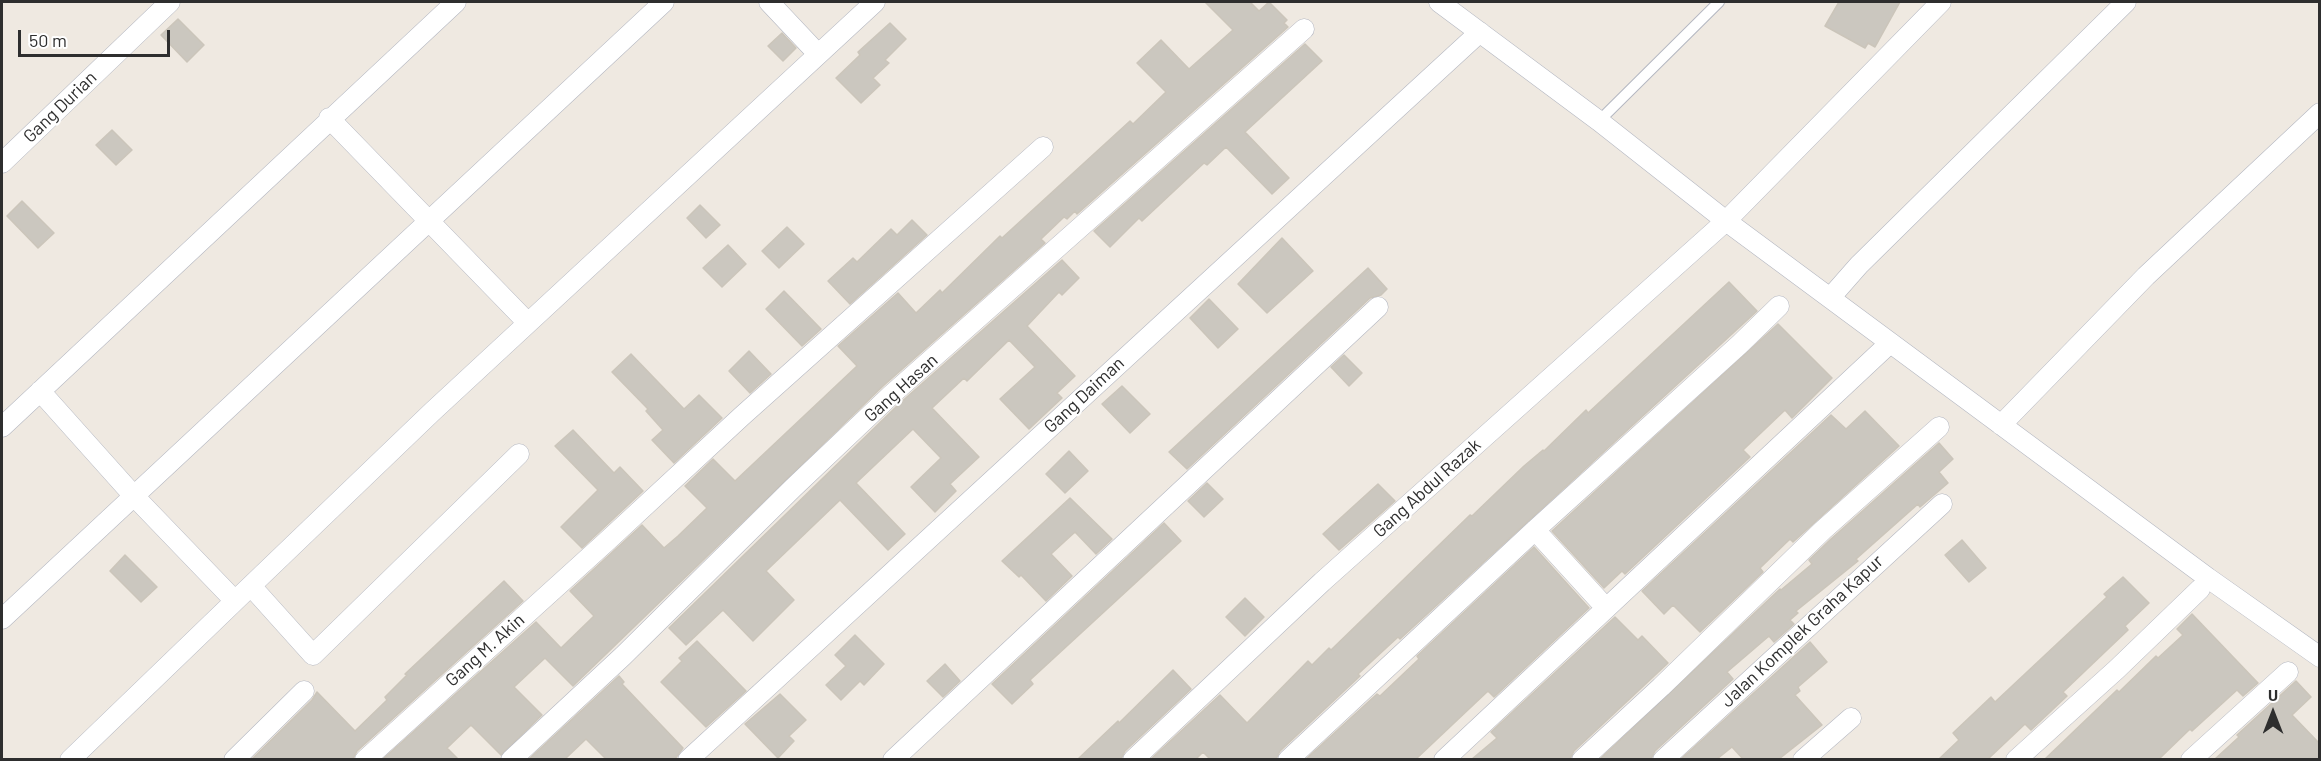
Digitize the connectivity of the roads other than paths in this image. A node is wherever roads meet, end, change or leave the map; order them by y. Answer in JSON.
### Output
{"nodes":[{"id":1,"x":170,"y":2,"type":"edge"},
{"id":2,"x":456,"y":2,"type":"edge"},
{"id":3,"x":664,"y":2,"type":"edge"},
{"id":4,"x":769,"y":2,"type":"edge"},
{"id":5,"x":875,"y":2,"type":"edge"},
{"id":6,"x":1439,"y":2,"type":"edge"},
{"id":7,"x":1719,"y":2,"type":"edge"},
{"id":8,"x":1941,"y":2,"type":"edge"},
{"id":9,"x":2126,"y":2,"type":"edge"},
{"id":10,"x":1304,"y":28,"type":"dead end"},
{"id":11,"x":1480,"y":32,"type":"junction"},
{"id":12,"x":818,"y":54,"type":"junction"},
{"id":13,"x":2319,"y":113,"type":"edge"},
{"id":14,"x":329,"y":118,"type":"junction"},
{"id":15,"x":1599,"y":121,"type":"junction"},
{"id":16,"x":1043,"y":147,"type":"dead end"},
{"id":17,"x":2,"y":163,"type":"edge"},
{"id":18,"x":430,"y":220,"type":"junction"},
{"id":19,"x":1726,"y":221,"type":"junction"},
{"id":20,"x":1830,"y":298,"type":"junction"},
{"id":21,"x":1779,"y":306,"type":"dead end"},
{"id":22,"x":1378,"y":307,"type":"dead end"},
{"id":23,"x":528,"y":323,"type":"junction"},
{"id":24,"x":1890,"y":343,"type":"junction"},
{"id":25,"x":40,"y":391,"type":"junction"},
{"id":26,"x":2001,"y":425,"type":"junction"},
{"id":27,"x":2,"y":427,"type":"edge"},
{"id":28,"x":1939,"y":427,"type":"dead end"},
{"id":29,"x":519,"y":454,"type":"dead end"},
{"id":30,"x":133,"y":495,"type":"junction"},
{"id":31,"x":1942,"y":504,"type":"dead end"},
{"id":32,"x":1535,"y":530,"type":"junction"},
{"id":33,"x":251,"y":586,"type":"junction"},
{"id":34,"x":2200,"y":589,"type":"dead end"},
{"id":35,"x":235,"y":601,"type":"junction"},
{"id":36,"x":1606,"y":608,"type":"junction"},
{"id":37,"x":2,"y":619,"type":"edge"},
{"id":38,"x":2319,"y":657,"type":"edge"},
{"id":39,"x":2288,"y":672,"type":"dead end"},
{"id":40,"x":304,"y":691,"type":"dead end"},
{"id":41,"x":1851,"y":717,"type":"dead end"},
{"id":42,"x":70,"y":759,"type":"edge"},
{"id":43,"x":234,"y":759,"type":"edge"},
{"id":44,"x":365,"y":759,"type":"edge"},
{"id":45,"x":511,"y":759,"type":"edge"},
{"id":46,"x":688,"y":759,"type":"edge"},
{"id":47,"x":893,"y":759,"type":"edge"},
{"id":48,"x":1133,"y":759,"type":"edge"},
{"id":49,"x":1288,"y":759,"type":"edge"},
{"id":50,"x":1444,"y":759,"type":"edge"},
{"id":51,"x":1582,"y":759,"type":"edge"},
{"id":52,"x":1663,"y":759,"type":"edge"},
{"id":53,"x":1803,"y":759,"type":"edge"},
{"id":54,"x":2016,"y":759,"type":"edge"},
{"id":55,"x":2191,"y":759,"type":"edge"}],
"edges":[{"from":1,"to":17,"type":"street","name":"Gang Durian"},
{"from":2,"to":14,"type":"street"},
{"from":3,"to":18,"type":"street"},
{"from":4,"to":12,"type":"street"},
{"from":5,"to":12,"type":"street"},
{"from":6,"to":11,"type":"street"},
{"from":7,"to":15,"type":"lane"},
{"from":8,"to":19,"type":"street","name":"Gang Abdul Razak"},
{"from":9,"to":20,"type":"street"},
{"from":10,"to":45,"type":"street","name":"Gang Hasan"},
{"from":11,"to":15,"type":"street"},
{"from":11,"to":46,"type":"street","name":"Gang Daiman"},
{"from":12,"to":23,"type":"street"},
{"from":13,"to":26,"type":"street"},
{"from":14,"to":18,"type":"street"},
{"from":14,"to":25,"type":"street"},
{"from":15,"to":19,"type":"street"},
{"from":16,"to":44,"type":"street","name":"Gang M. Akin"},
{"from":18,"to":23,"type":"street"},
{"from":18,"to":30,"type":"street"},
{"from":19,"to":20,"type":"street"},
{"from":19,"to":48,"type":"street","name":"Gang Abdul Razak"},
{"from":20,"to":24,"type":"street"},
{"from":21,"to":32,"type":"street"},
{"from":22,"to":47,"type":"street"},
{"from":23,"to":33,"type":"street"},
{"from":24,"to":26,"type":"street"},
{"from":24,"to":36,"type":"street"},
{"from":25,"to":27,"type":"street"},
{"from":25,"to":30,"type":"street"},
{"from":26,"to":38,"type":"street"},
{"from":28,"to":51,"type":"street"},
{"from":29,"to":33,"type":"street"},
{"from":30,"to":35,"type":"street"},
{"from":30,"to":37,"type":"street"},
{"from":31,"to":52,"type":"street","name":"Jalan Komplek Graha Kapur"},
{"from":32,"to":36,"type":"street"},
{"from":32,"to":49,"type":"street"},
{"from":33,"to":35,"type":"street"},
{"from":34,"to":54,"type":"street"},
{"from":35,"to":42,"type":"street"},
{"from":36,"to":50,"type":"street"},
{"from":39,"to":55,"type":"street"},
{"from":40,"to":43,"type":"street"},
{"from":41,"to":53,"type":"street"}]}
